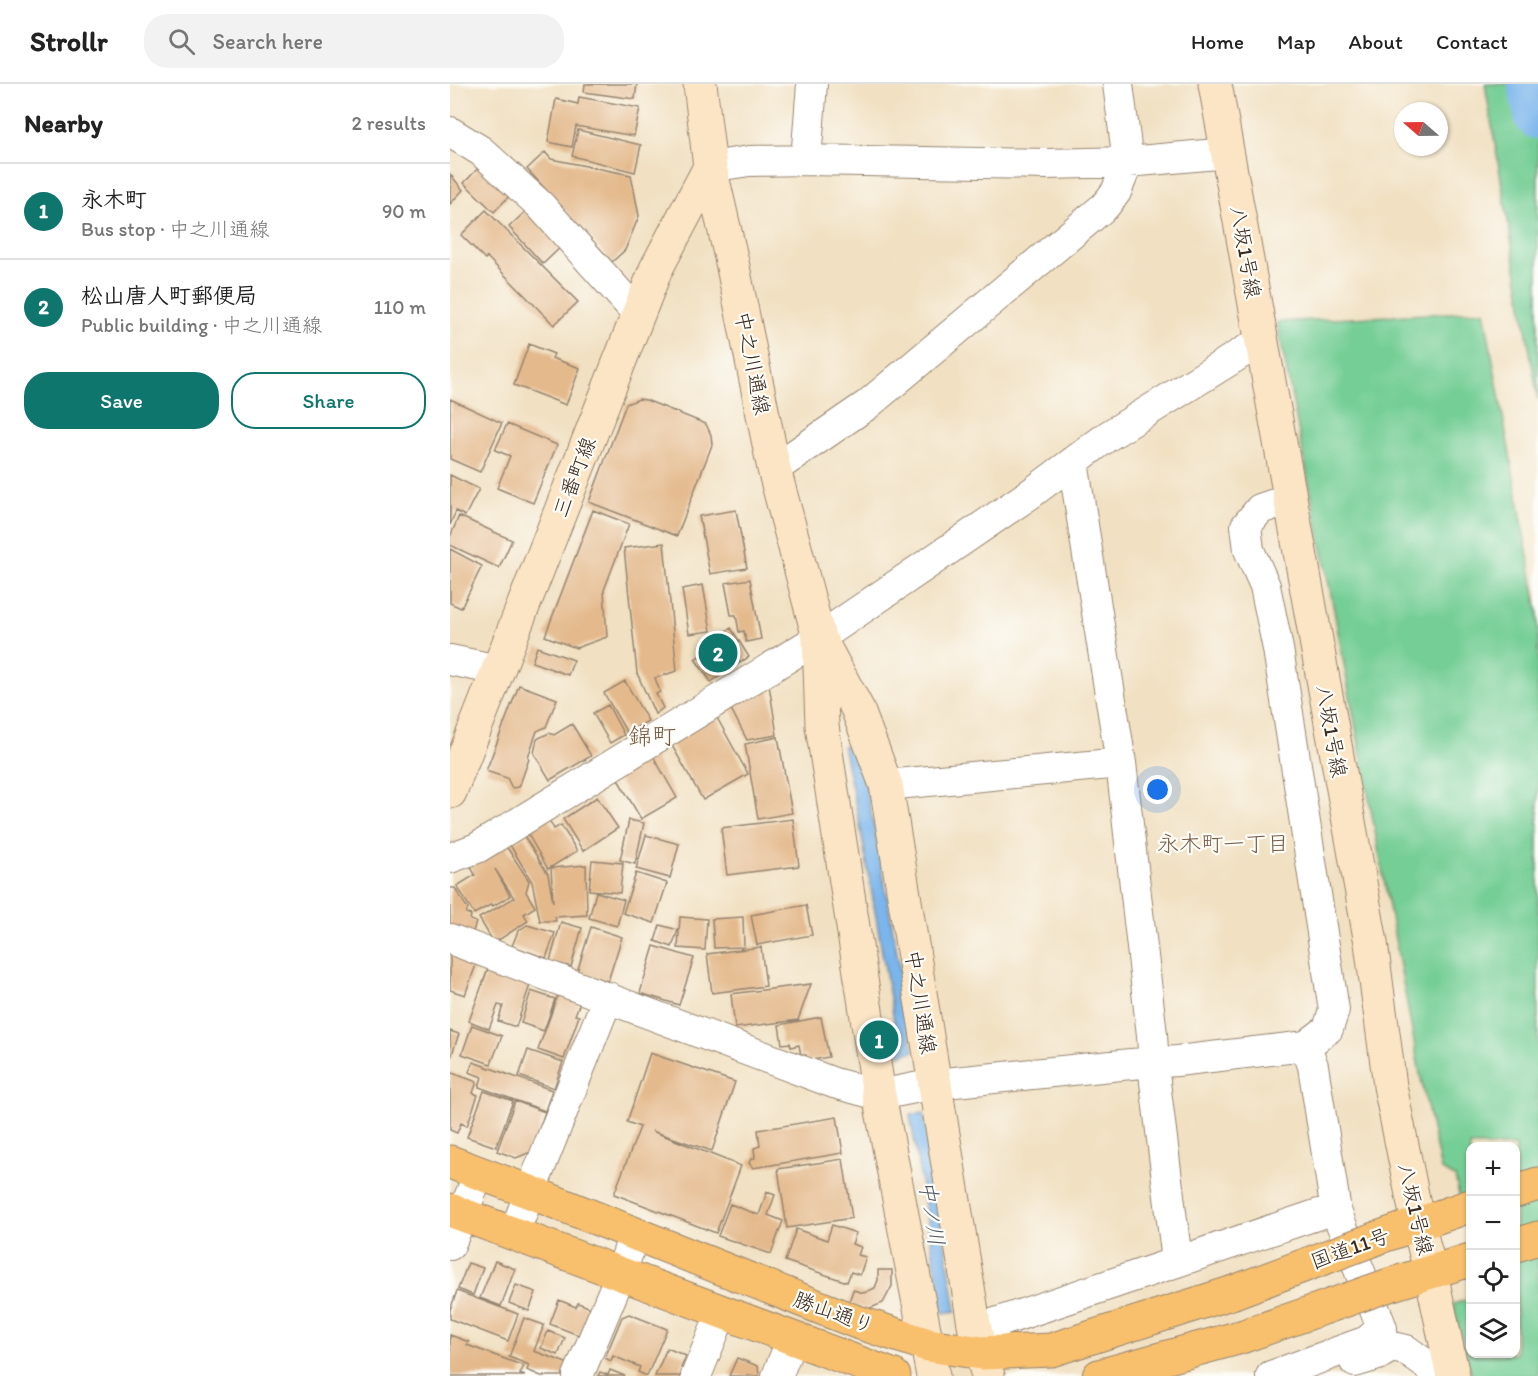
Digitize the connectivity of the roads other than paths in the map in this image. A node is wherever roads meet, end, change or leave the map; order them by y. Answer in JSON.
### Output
{"nodes":[{"id":1,"x":700,"y":84,"type":"edge"},
{"id":2,"x":812,"y":84,"type":"edge"},
{"id":3,"x":1118,"y":84,"type":"edge"},
{"id":4,"x":1215,"y":84,"type":"edge"},
{"id":5,"x":450,"y":132,"type":"edge"},
{"id":6,"x":1228,"y":153,"type":"junction"},
{"id":7,"x":806,"y":160,"type":"junction"},
{"id":8,"x":1128,"y":162,"type":"junction"},
{"id":9,"x":710,"y":167,"type":"junction"},
{"id":10,"x":638,"y":314,"type":"junction"},
{"id":11,"x":1261,"y":341,"type":"junction"},
{"id":12,"x":1073,"y":462,"type":"junction"},
{"id":13,"x":774,"y":469,"type":"junction"},
{"id":14,"x":1290,"y":499,"type":"junction"},
{"id":15,"x":819,"y":639,"type":"junction"},
{"id":16,"x":450,"y":660,"type":"edge"},
{"id":17,"x":498,"y":670,"type":"junction"},
{"id":18,"x":1121,"y":763,"type":"junction"},
{"id":19,"x":886,"y":785,"type":"junction"},
{"id":20,"x":450,"y":792,"type":"edge"},
{"id":21,"x":450,"y":858,"type":"edge"},
{"id":22,"x":450,"y":939,"type":"edge"},
{"id":23,"x":608,"y":998,"type":"junction"},
{"id":24,"x":1306,"y":1047,"type":"junction"},
{"id":25,"x":1154,"y":1062,"type":"junction"},
{"id":26,"x":935,"y":1084,"type":"junction"},
{"id":27,"x":879,"y":1095,"type":"junction"},
{"id":28,"x":464,"y":1167,"type":"edge"},
{"id":29,"x":1538,"y":1184,"type":"edge"},
{"id":30,"x":1520,"y":1189,"type":"edge"},
{"id":31,"x":530,"y":1192,"type":"junction"},
{"id":32,"x":1466,"y":1207,"type":"edge"},
{"id":33,"x":1335,"y":1211,"type":"junction"},
{"id":34,"x":456,"y":1212,"type":"edge"},
{"id":35,"x":1427,"y":1220,"type":"junction"},
{"id":36,"x":514,"y":1233,"type":"junction"},
{"id":37,"x":634,"y":1234,"type":"junction"},
{"id":38,"x":1538,"y":1238,"type":"edge"},
{"id":39,"x":1520,"y":1243,"type":"edge"},
{"id":40,"x":450,"y":1245,"type":"edge"},
{"id":41,"x":1177,"y":1261,"type":"junction"},
{"id":42,"x":1450,"y":1267,"type":"edge"},
{"id":43,"x":621,"y":1274,"type":"junction"},
{"id":44,"x":1231,"y":1293,"type":"joint"},
{"id":45,"x":722,"y":1312,"type":"junction"},
{"id":46,"x":792,"y":1339,"type":"junction"},
{"id":47,"x":982,"y":1353,"type":"edge"},
{"id":48,"x":1317,"y":1359,"type":"junction"},
{"id":49,"x":930,"y":1360,"type":"edge"},
{"id":50,"x":578,"y":1376,"type":"edge"},
{"id":51,"x":696,"y":1376,"type":"edge"},
{"id":52,"x":777,"y":1376,"type":"edge"},
{"id":53,"x":894,"y":1376,"type":"edge"},
{"id":54,"x":1099,"y":1376,"type":"edge"},
{"id":55,"x":1270,"y":1376,"type":"edge"},
{"id":56,"x":1442,"y":1376,"type":"edge"},
{"id":57,"x":1453,"y":1376,"type":"edge"}],
"edges":[{"from":1,"to":9,"type":"street","name":"中之川通線"},
{"from":2,"to":7,"type":"street"},
{"from":3,"to":8,"type":"street"},
{"from":4,"to":6,"type":"street","name":"八坂1号線"},
{"from":5,"to":10,"type":"street"},
{"from":6,"to":8,"type":"street"},
{"from":6,"to":11,"type":"street","name":"八坂1号線"},
{"from":7,"to":8,"type":"street"},
{"from":7,"to":9,"type":"street"},
{"from":8,"to":13,"type":"street"},
{"from":9,"to":10,"type":"street","name":"三番町線"},
{"from":9,"to":13,"type":"street","name":"中之川通線"},
{"from":10,"to":17,"type":"street","name":"三番町線"},
{"from":11,"to":12,"type":"street"},
{"from":11,"to":14,"type":"street","name":"八坂1号線"},
{"from":12,"to":15,"type":"street"},
{"from":12,"to":18,"type":"street"},
{"from":13,"to":15,"type":"street","name":"中之川通線"},
{"from":14,"to":24,"type":"street"},
{"from":14,"to":35,"type":"street","name":"八坂1号線"},
{"from":15,"to":19,"type":"street","name":"中之川通線"},
{"from":15,"to":21,"type":"street"},
{"from":15,"to":27,"type":"street","name":"中之川通線"},
{"from":16,"to":17,"type":"street"},
{"from":17,"to":20,"type":"street","name":"三番町線"},
{"from":18,"to":19,"type":"street"},
{"from":18,"to":25,"type":"street"},
{"from":19,"to":26,"type":"street","name":"中之川通線"},
{"from":22,"to":23,"type":"street"},
{"from":23,"to":27,"type":"street"},
{"from":23,"to":31,"type":"street"},
{"from":24,"to":25,"type":"street"},
{"from":24,"to":33,"type":"street"},
{"from":25,"to":26,"type":"street"},
{"from":25,"to":41,"type":"street"},
{"from":26,"to":27,"type":"street"},
{"from":26,"to":47,"type":"street","name":"中之川通線"},
{"from":27,"to":49,"type":"street","name":"中之川通線"},
{"from":28,"to":31,"type":"highway","name":"勝山通り"},
{"from":28,"to":34,"type":"street"},
{"from":29,"to":30,"type":"highway"},
{"from":31,"to":36,"type":"street"},
{"from":31,"to":37,"type":"highway","name":"勝山通り"},
{"from":32,"to":35,"type":"highway","name":"国道11号"},
{"from":33,"to":41,"type":"street"},
{"from":33,"to":48,"type":"street"},
{"from":34,"to":36,"type":"highway","name":"勝山通り"},
{"from":34,"to":40,"type":"street"},
{"from":35,"to":42,"type":"street","name":"八坂1号線"},
{"from":35,"to":44,"type":"highway","name":"国道11号","bridge":true},
{"from":36,"to":43,"type":"highway","name":"勝山通り"},
{"from":37,"to":43,"type":"street"},
{"from":37,"to":49,"type":"highway","name":"勝山通り"},
{"from":38,"to":39,"type":"highway"},
{"from":41,"to":47,"type":"street"},
{"from":42,"to":54,"type":"highway","bridge":true},
{"from":42,"to":57,"type":"street","name":"八坂1号線"},
{"from":43,"to":45,"type":"highway","name":"勝山通り"},
{"from":43,"to":50,"type":"street"},
{"from":44,"to":47,"type":"highway","name":"勝山通り"},
{"from":45,"to":46,"type":"highway","name":"勝山通り"},
{"from":45,"to":51,"type":"street"},
{"from":46,"to":52,"type":"street"},
{"from":46,"to":53,"type":"highway","name":"勝山通り"},
{"from":47,"to":49,"type":"highway","name":"勝山通り"},
{"from":48,"to":55,"type":"street"},
{"from":48,"to":56,"type":"street"}]}
